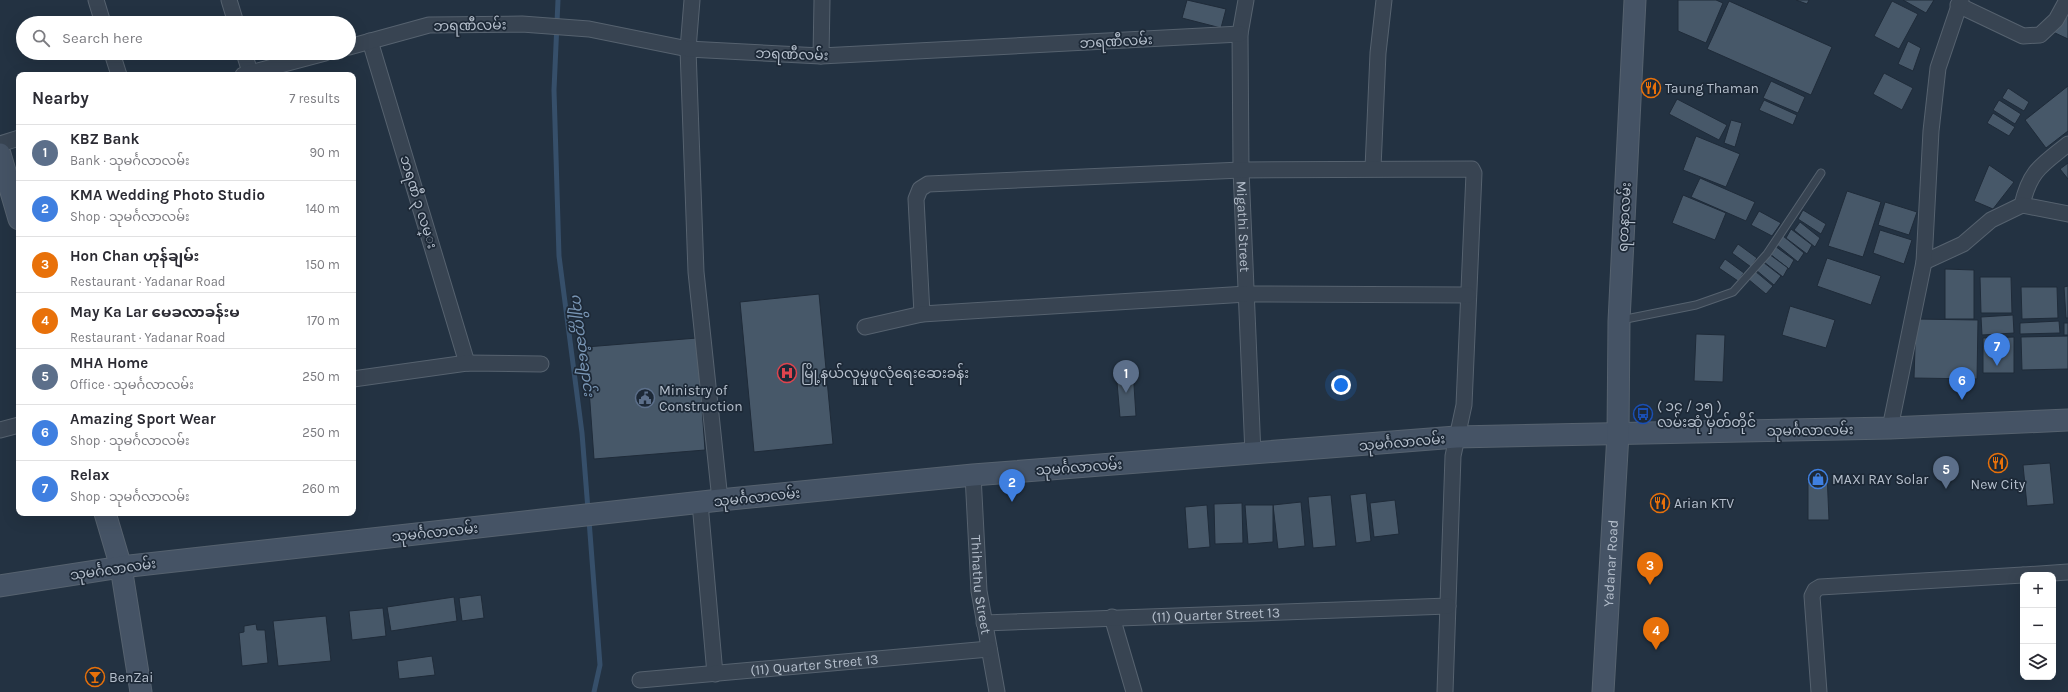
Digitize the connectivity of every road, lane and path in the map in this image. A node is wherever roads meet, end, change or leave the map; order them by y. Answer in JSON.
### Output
{"nodes":[{"id":1,"x":96,"y":0,"type":"edge"},
{"id":2,"x":229,"y":0,"type":"edge"},
{"id":3,"x":692,"y":0,"type":"edge"},
{"id":4,"x":822,"y":0,"type":"edge"},
{"id":5,"x":1246,"y":0,"type":"edge"},
{"id":6,"x":1384,"y":0,"type":"edge"},
{"id":7,"x":1635,"y":0,"type":"edge"},
{"id":8,"x":2067,"y":0,"type":"edge"},
{"id":9,"x":1960,"y":3,"type":"edge"},
{"id":10,"x":101,"y":16,"type":"edge"},
{"id":11,"x":234,"y":16,"type":"edge"},
{"id":12,"x":1240,"y":34,"type":"junction"},
{"id":13,"x":370,"y":41,"type":"junction"},
{"id":14,"x":356,"y":45,"type":"edge"},
{"id":15,"x":688,"y":49,"type":"junction"},
{"id":16,"x":821,"y":56,"type":"junction"},
{"id":17,"x":114,"y":60,"type":"edge"},
{"id":18,"x":245,"y":60,"type":"edge"},
{"id":19,"x":299,"y":60,"type":"edge"},
{"id":20,"x":117,"y":72,"type":"edge"},
{"id":21,"x":248,"y":72,"type":"edge"},
{"id":22,"x":255,"y":72,"type":"edge"},
{"id":23,"x":16,"y":139,"type":"edge"},
{"id":24,"x":0,"y":144,"type":"edge"},
{"id":25,"x":2068,"y":144,"type":"edge"},
{"id":26,"x":0,"y":154,"type":"edge"},
{"id":27,"x":1373,"y":168,"type":"junction"},
{"id":28,"x":1241,"y":170,"type":"junction"},
{"id":29,"x":1821,"y":173,"type":"dead end"},
{"id":30,"x":2022,"y":205,"type":"junction"},
{"id":31,"x":16,"y":209,"type":"edge"},
{"id":32,"x":2068,"y":213,"type":"edge"},
{"id":33,"x":1924,"y":262,"type":"junction"},
{"id":34,"x":1248,"y":294,"type":"junction"},
{"id":35,"x":1468,"y":295,"type":"junction"},
{"id":36,"x":922,"y":314,"type":"junction"},
{"id":37,"x":1619,"y":321,"type":"junction"},
{"id":38,"x":865,"y":327,"type":"dead end"},
{"id":39,"x":467,"y":363,"type":"junction"},
{"id":40,"x":541,"y":364,"type":"dead end"},
{"id":41,"x":356,"y":379,"type":"edge"},
{"id":42,"x":2068,"y":420,"type":"edge"},
{"id":43,"x":16,"y":426,"type":"edge"},
{"id":44,"x":1890,"y":428,"type":"junction"},
{"id":45,"x":0,"y":430,"type":"edge"},
{"id":46,"x":1618,"y":434,"type":"junction"},
{"id":47,"x":1456,"y":438,"type":"junction"},
{"id":48,"x":1253,"y":454,"type":"junction"},
{"id":49,"x":973,"y":476,"type":"junction"},
{"id":50,"x":710,"y":501,"type":"junction"},
{"id":51,"x":106,"y":516,"type":"edge"},
{"id":52,"x":121,"y":567,"type":"junction"},
{"id":53,"x":2068,"y":572,"type":"edge"},
{"id":54,"x":2056,"y":573,"type":"edge"},
{"id":55,"x":2020,"y":575,"type":"edge"},
{"id":56,"x":0,"y":586,"type":"edge"},
{"id":57,"x":1448,"y":606,"type":"junction"},
{"id":58,"x":1112,"y":617,"type":"junction"},
{"id":59,"x":984,"y":623,"type":"junction"},
{"id":60,"x":989,"y":649,"type":"junction"},
{"id":61,"x":715,"y":674,"type":"junction"},
{"id":62,"x":640,"y":680,"type":"dead end"},
{"id":63,"x":141,"y":692,"type":"edge"},
{"id":64,"x":997,"y":692,"type":"edge"},
{"id":65,"x":1134,"y":692,"type":"edge"},
{"id":66,"x":1445,"y":692,"type":"edge"},
{"id":67,"x":1603,"y":692,"type":"edge"},
{"id":68,"x":1819,"y":692,"type":"edge"}],
"edges":[{"from":1,"to":10,"type":"street"},
{"from":2,"to":11,"type":"street"},
{"from":3,"to":15,"type":"street"},
{"from":4,"to":16,"type":"street"},
{"from":5,"to":12,"type":"street","name":"Migathi Street"},
{"from":6,"to":27,"type":"street"},
{"from":7,"to":37,"type":"main road","name":"ရတနာလမ်း"},
{"from":8,"to":9,"type":"street"},
{"from":9,"to":33,"type":"street"},
{"from":12,"to":16,"type":"street","name":"ဘရဏီလမ်း"},
{"from":12,"to":28,"type":"street","name":"Migathi Street"},
{"from":13,"to":14,"type":"street","name":"ဘရဏီလမ်း"},
{"from":13,"to":15,"type":"street","name":"ဘရဏီလမ်း"},
{"from":13,"to":39,"type":"street","name":"ဘရဏီ ၃ လမ္း"},
{"from":15,"to":16,"type":"street","name":"ဘရဏီလမ်း"},
{"from":15,"to":50,"type":"street"},
{"from":17,"to":20,"type":"street"},
{"from":18,"to":21,"type":"street"},
{"from":19,"to":22,"type":"street"},
{"from":23,"to":24,"type":"street"},
{"from":25,"to":30,"type":"street"},
{"from":26,"to":31,"type":"main road"},
{"from":27,"to":28,"type":"street"},
{"from":27,"to":35,"type":"street"},
{"from":28,"to":34,"type":"street","name":"Migathi Street"},
{"from":28,"to":36,"type":"street"},
{"from":29,"to":37,"type":"lane"},
{"from":30,"to":32,"type":"street"},
{"from":30,"to":33,"type":"street"},
{"from":33,"to":44,"type":"street"},
{"from":34,"to":35,"type":"street"},
{"from":34,"to":36,"type":"street"},
{"from":34,"to":48,"type":"street","name":"Migathi Street"},
{"from":35,"to":47,"type":"street"},
{"from":36,"to":38,"type":"street"},
{"from":37,"to":46,"type":"main road","name":"ရတနာလမ်း"},
{"from":39,"to":40,"type":"street"},
{"from":39,"to":41,"type":"street"},
{"from":42,"to":44,"type":"main road","name":"သုမင်္ဂလာလမ်း"},
{"from":43,"to":45,"type":"street"},
{"from":44,"to":46,"type":"main road","name":"သုမင်္ဂလာလမ်း"},
{"from":46,"to":47,"type":"main road","name":"သုမင်္ဂလာလမ်း"},
{"from":46,"to":67,"type":"main road","name":"Yadanar Road"},
{"from":47,"to":48,"type":"main road","name":"သုမင်္ဂလာလမ်း"},
{"from":47,"to":57,"type":"street"},
{"from":48,"to":49,"type":"main road","name":"သုမင်္ဂလာလမ်း"},
{"from":49,"to":50,"type":"main road","name":"သုမင်္ဂလာလမ်း"},
{"from":49,"to":59,"type":"street","name":"Thihathu Street"},
{"from":50,"to":52,"type":"main road","name":"သုမင်္ဂလာလမ်း"},
{"from":50,"to":61,"type":"street"},
{"from":51,"to":52,"type":"main road"},
{"from":52,"to":56,"type":"main road","name":"သုမင်္ဂလာလမ်း"},
{"from":52,"to":63,"type":"main road"},
{"from":53,"to":54,"type":"street"},
{"from":55,"to":68,"type":"street"},
{"from":57,"to":58,"type":"street","name":"(11) Quarter Street 13"},
{"from":57,"to":66,"type":"street"},
{"from":58,"to":59,"type":"street","name":"(11) Quarter Street 13"},
{"from":58,"to":65,"type":"street"},
{"from":59,"to":60,"type":"street","name":"Thihathu Street"},
{"from":60,"to":61,"type":"street","name":"(11) Quarter Street 13"},
{"from":60,"to":64,"type":"street","name":"Thihathu Street"},
{"from":61,"to":62,"type":"street","name":"(11) Quarter Street 13"}]}
